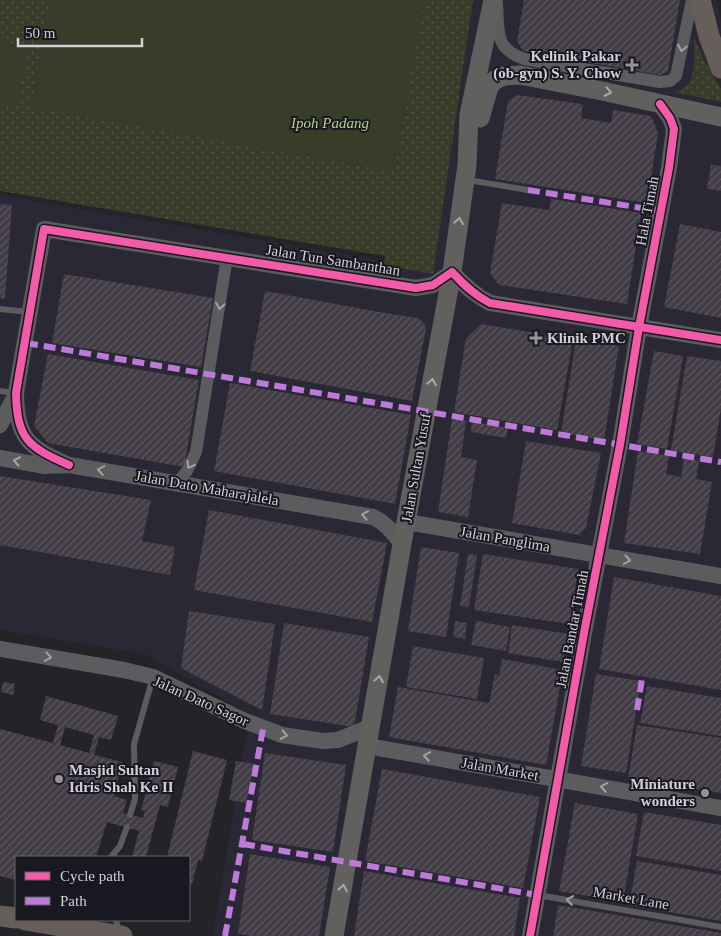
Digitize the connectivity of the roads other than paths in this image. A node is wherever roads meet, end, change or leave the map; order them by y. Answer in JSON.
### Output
{"nodes":[{"id":1,"x":495,"y":0,"type":"edge"},
{"id":2,"x":692,"y":0,"type":"edge"},
{"id":3,"x":700,"y":0,"type":"edge"},
{"id":4,"x":721,"y":68,"type":"edge"},
{"id":5,"x":660,"y":104,"type":"junction"},
{"id":6,"x":721,"y":117,"type":"edge"},
{"id":7,"x":466,"y":173,"type":"junction"},
{"id":8,"x":528,"y":190,"type":"dead end"},
{"id":9,"x":228,"y":258,"type":"junction"},
{"id":10,"x":452,"y":272,"type":"junction"},
{"id":11,"x":0,"y":309,"type":"edge"},
{"id":12,"x":30,"y":313,"type":"junction"},
{"id":13,"x":639,"y":327,"type":"junction"},
{"id":14,"x":721,"y":340,"type":"edge"},
{"id":15,"x":8,"y":392,"type":"edge"},
{"id":16,"x":0,"y":425,"type":"edge"},
{"id":17,"x":0,"y":458,"type":"edge"},
{"id":18,"x":69,"y":465,"type":"junction"},
{"id":19,"x":177,"y":483,"type":"junction"},
{"id":20,"x":407,"y":522,"type":"junction"},
{"id":21,"x":402,"y":544,"type":"junction"},
{"id":22,"x":600,"y":555,"type":"junction"},
{"id":23,"x":721,"y":576,"type":"edge"},
{"id":24,"x":0,"y":649,"type":"edge"},
{"id":25,"x":153,"y":677,"type":"junction"},
{"id":26,"x":369,"y":737,"type":"junction"},
{"id":27,"x":558,"y":779,"type":"junction"},
{"id":28,"x":721,"y":808,"type":"edge"},
{"id":29,"x":130,"y":815,"type":"dead end"},
{"id":30,"x":127,"y":827,"type":"dead end"},
{"id":31,"x":112,"y":856,"type":"edge"},
{"id":32,"x":537,"y":895,"type":"junction"},
{"id":33,"x":0,"y":916,"type":"edge"},
{"id":34,"x":15,"y":918,"type":"edge"},
{"id":35,"x":30,"y":921,"type":"edge"},
{"id":36,"x":116,"y":921,"type":"edge"},
{"id":37,"x":721,"y":927,"type":"edge"},
{"id":38,"x":121,"y":936,"type":"edge"},
{"id":39,"x":334,"y":936,"type":"edge"},
{"id":40,"x":530,"y":936,"type":"edge"}],
"edges":[{"from":2,"to":1,"type":"street","one_way":true},
{"from":1,"to":7,"type":"main road","name":"Jalan Sultan Yusuf"},
{"from":3,"to":4,"type":"highway"},
{"from":5,"to":6,"type":"main road"},
{"from":7,"to":5,"type":"main road","one_way":true},
{"from":5,"to":13,"type":"street","name":"Hala Timah"},
{"from":7,"to":8,"type":"lane"},
{"from":10,"to":7,"type":"main road","name":"Jalan Sultan Yusuf","one_way":true},
{"from":9,"to":10,"type":"street","name":"Jalan Tun Sambanthan"},
{"from":9,"to":12,"type":"street","name":"Jalan Tun Sambanthan"},
{"from":9,"to":19,"type":"street","one_way":true},
{"from":10,"to":13,"type":"street"},
{"from":20,"to":10,"type":"main road","name":"Jalan Sultan Yusuf","one_way":true},
{"from":11,"to":12,"type":"lane"},
{"from":12,"to":15,"type":"street"},
{"from":13,"to":14,"type":"street"},
{"from":13,"to":22,"type":"street","name":"Jalan Bandar Timah"},
{"from":15,"to":16,"type":"street"},
{"from":15,"to":18,"type":"street"},
{"from":18,"to":17,"type":"street","name":"Jalan Dato Maharajalela","one_way":true},
{"from":19,"to":18,"type":"street","name":"Jalan Dato Maharajalela","one_way":true},
{"from":21,"to":19,"type":"street","name":"Jalan Dato Maharajalela","one_way":true},
{"from":20,"to":21,"type":"main road","name":"Jalan Sultan Yusuf"},
{"from":20,"to":22,"type":"street","name":"Jalan Panglima"},
{"from":26,"to":21,"type":"main road","name":"Jalan Sultan Yusuf","one_way":true},
{"from":22,"to":23,"type":"street","name":"Jalan Panglima","one_way":true},
{"from":22,"to":27,"type":"street","name":"Jalan Bandar Timah"},
{"from":24,"to":25,"type":"street","name":"Jalan Dato Sagor","one_way":true},
{"from":25,"to":26,"type":"street","name":"Jalan Dato Sagor","one_way":true},
{"from":25,"to":29,"type":"lane"},
{"from":27,"to":26,"type":"street","name":"Jalan Market","one_way":true},
{"from":39,"to":26,"type":"main road","name":"Jalan Sultan Yusuf","one_way":true},
{"from":28,"to":27,"type":"street","name":"Jalan Market","one_way":true},
{"from":27,"to":32,"type":"street","name":"Jalan Bandar Timah"},
{"from":30,"to":31,"type":"lane"},
{"from":37,"to":32,"type":"lane","name":"Market Lane","one_way":true},
{"from":32,"to":40,"type":"street","name":"Jalan Bandar Timah"},
{"from":33,"to":34,"type":"highway"},
{"from":35,"to":38,"type":"highway"},
{"from":36,"to":38,"type":"lane"}]}
